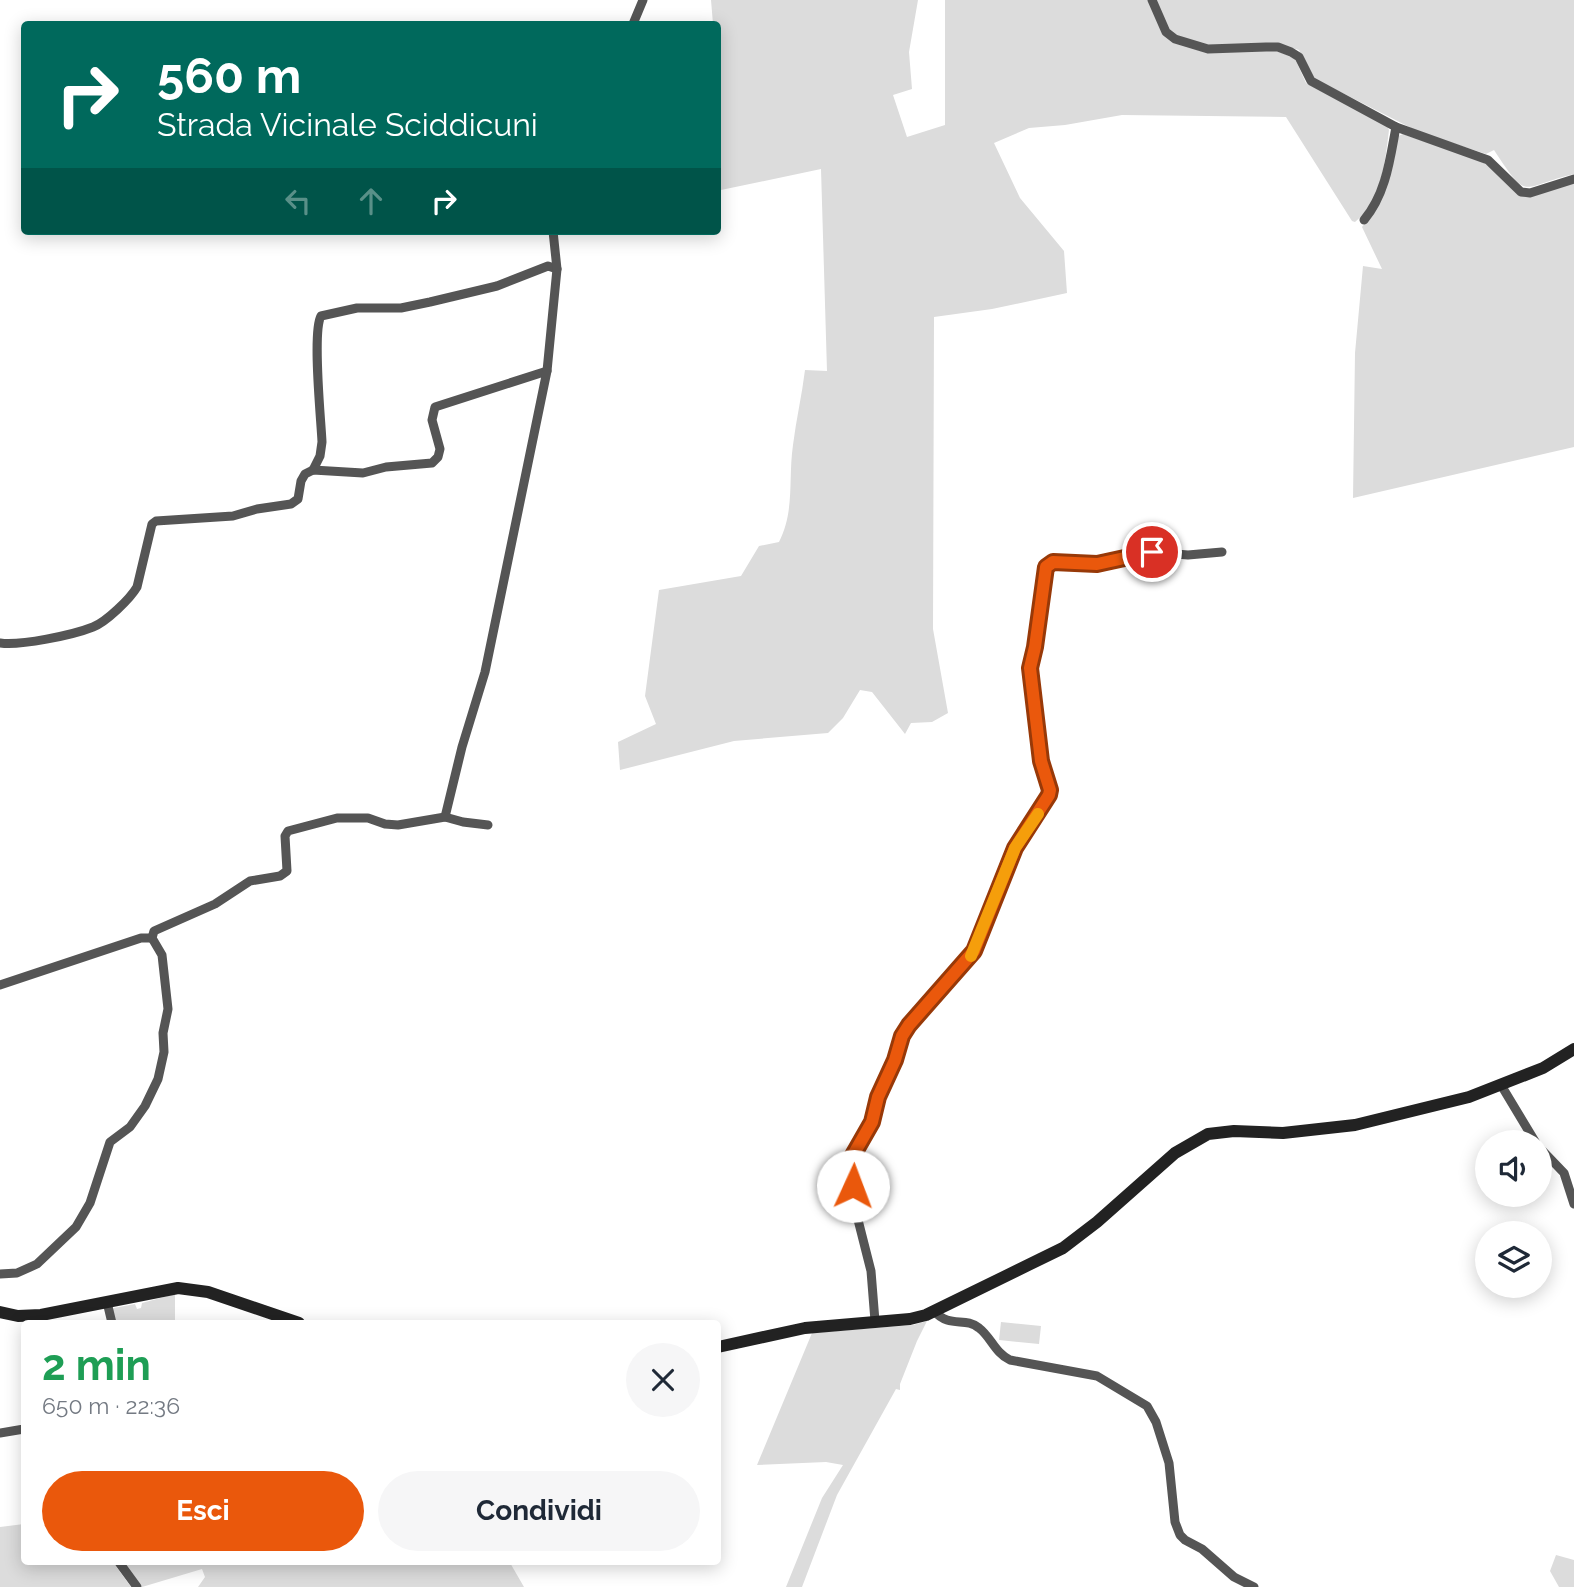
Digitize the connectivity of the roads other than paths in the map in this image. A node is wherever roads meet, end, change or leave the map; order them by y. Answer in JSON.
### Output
{"nodes":[{"id":1,"x":643,"y":0,"type":"edge"},
{"id":2,"x":1152,"y":0,"type":"edge"},
{"id":3,"x":634,"y":21,"type":"edge"},
{"id":4,"x":1396,"y":127,"type":"junction"},
{"id":5,"x":1574,"y":178,"type":"edge"},
{"id":6,"x":1364,"y":220,"type":"dead end"},
{"id":7,"x":553,"y":235,"type":"edge"},
{"id":8,"x":557,"y":269,"type":"junction"},
{"id":9,"x":547,"y":371,"type":"junction"},
{"id":10,"x":313,"y":470,"type":"junction"},
{"id":11,"x":1223,"y":552,"type":"dead end"},
{"id":12,"x":0,"y":643,"type":"edge"},
{"id":13,"x":445,"y":817,"type":"junction"},
{"id":14,"x":488,"y":825,"type":"dead end"},
{"id":15,"x":152,"y":938,"type":"junction"},
{"id":16,"x":0,"y":985,"type":"edge"},
{"id":17,"x":1574,"y":1049,"type":"edge"},
{"id":18,"x":1502,"y":1085,"type":"junction"},
{"id":19,"x":1528,"y":1130,"type":"edge"},
{"id":20,"x":1552,"y":1160,"type":"edge"},
{"id":21,"x":1574,"y":1204,"type":"edge"},
{"id":22,"x":0,"y":1274,"type":"edge"},
{"id":23,"x":107,"y":1302,"type":"junction"},
{"id":24,"x":934,"y":1311,"type":"junction"},
{"id":25,"x":0,"y":1312,"type":"edge"},
{"id":26,"x":111,"y":1320,"type":"edge"},
{"id":27,"x":290,"y":1320,"type":"edge"},
{"id":28,"x":875,"y":1321,"type":"junction"},
{"id":29,"x":721,"y":1346,"type":"edge"},
{"id":30,"x":21,"y":1430,"type":"edge"},
{"id":31,"x":0,"y":1433,"type":"edge"},
{"id":32,"x":121,"y":1565,"type":"edge"},
{"id":33,"x":137,"y":1587,"type":"edge"},
{"id":34,"x":1254,"y":1587,"type":"edge"}],
"edges":[{"from":1,"to":3,"type":"street"},
{"from":2,"to":4,"type":"street"},
{"from":4,"to":5,"type":"street"},
{"from":4,"to":6,"type":"street"},
{"from":7,"to":8,"type":"street"},
{"from":8,"to":9,"type":"street"},
{"from":8,"to":10,"type":"street"},
{"from":9,"to":10,"type":"street"},
{"from":9,"to":13,"type":"street"},
{"from":10,"to":12,"type":"street"},
{"from":11,"to":28,"type":"street"},
{"from":13,"to":14,"type":"street"},
{"from":13,"to":15,"type":"street"},
{"from":15,"to":16,"type":"street"},
{"from":15,"to":22,"type":"street"},
{"from":17,"to":18,"type":"street"},
{"from":18,"to":19,"type":"street"},
{"from":18,"to":24,"type":"street"},
{"from":20,"to":21,"type":"street"},
{"from":23,"to":25,"type":"street"},
{"from":23,"to":26,"type":"street"},
{"from":23,"to":27,"type":"street"},
{"from":24,"to":28,"type":"street"},
{"from":24,"to":34,"type":"street"},
{"from":28,"to":29,"type":"street"},
{"from":30,"to":31,"type":"street"},
{"from":32,"to":33,"type":"street"}]}
